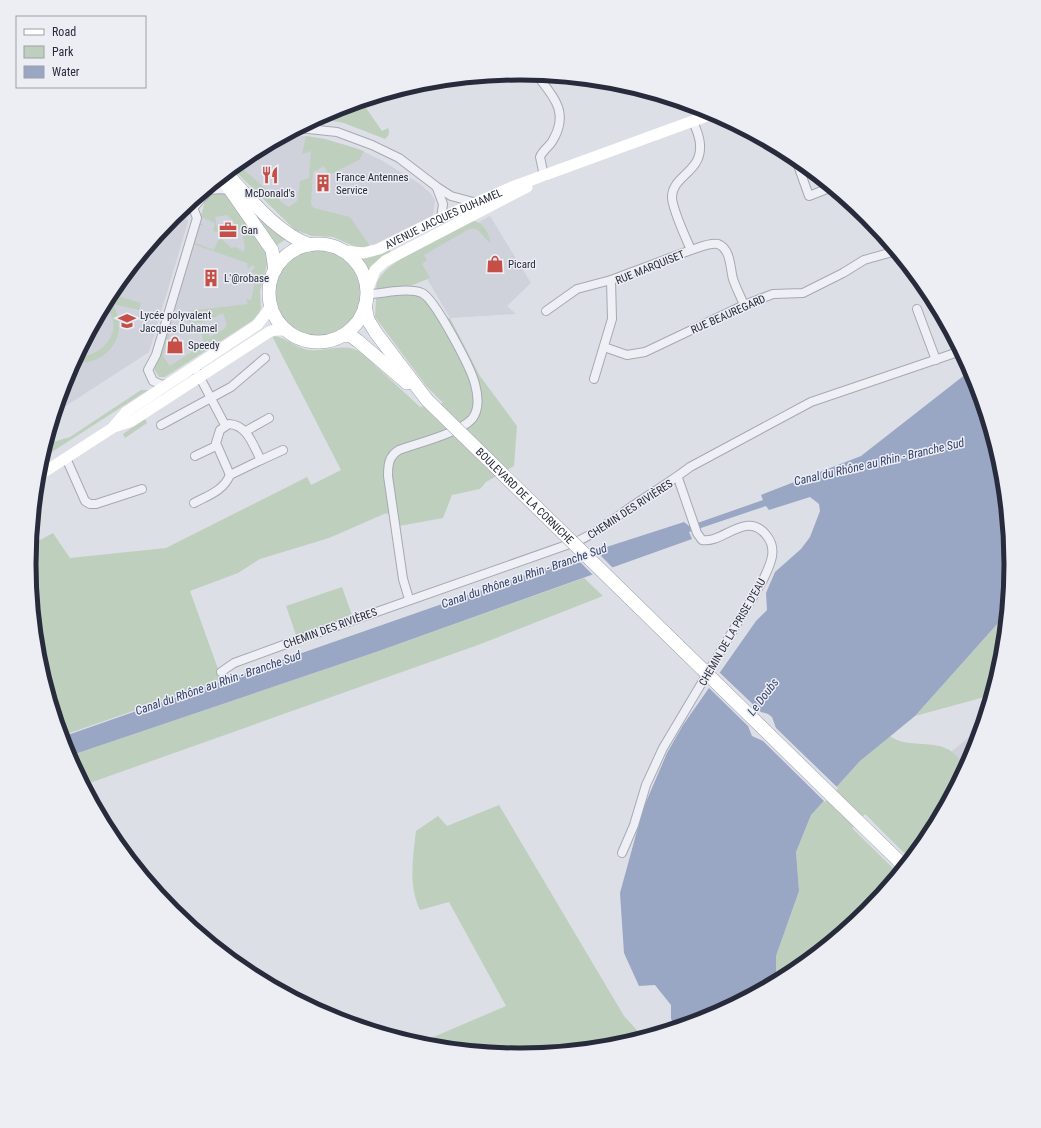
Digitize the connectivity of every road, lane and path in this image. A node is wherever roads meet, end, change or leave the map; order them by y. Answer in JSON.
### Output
{"nodes":[{"id":1,"x":541,"y":81,"type":"edge"},
{"id":2,"x":707,"y":116,"type":"edge"},
{"id":3,"x":694,"y":121,"type":"junction"},
{"id":4,"x":306,"y":129,"type":"edge"},
{"id":5,"x":799,"y":168,"type":"edge"},
{"id":6,"x":544,"y":176,"type":"junction"},
{"id":7,"x":230,"y":177,"type":"edge"},
{"id":8,"x":223,"y":182,"type":"edge"},
{"id":9,"x":437,"y":187,"type":"junction"},
{"id":10,"x":826,"y":189,"type":"edge"},
{"id":11,"x":214,"y":190,"type":"edge"},
{"id":12,"x":232,"y":192,"type":"junction"},
{"id":13,"x":478,"y":206,"type":"junction"},
{"id":14,"x":194,"y":207,"type":"edge"},
{"id":15,"x":441,"y":218,"type":"junction"},
{"id":16,"x":310,"y":245,"type":"junction"},
{"id":17,"x":691,"y":250,"type":"junction"},
{"id":18,"x":343,"y":251,"type":"junction"},
{"id":19,"x":891,"y":252,"type":"edge"},
{"id":20,"x":275,"y":270,"type":"junction"},
{"id":21,"x":611,"y":280,"type":"junction"},
{"id":22,"x":366,"y":297,"type":"junction"},
{"id":23,"x":271,"y":303,"type":"junction"},
{"id":24,"x":744,"y":305,"type":"junction"},
{"id":25,"x":917,"y":309,"type":"dead end"},
{"id":26,"x":546,"y":311,"type":"dead end"},
{"id":27,"x":287,"y":330,"type":"junction"},
{"id":28,"x":344,"y":335,"type":"junction"},
{"id":29,"x":604,"y":347,"type":"junction"},
{"id":30,"x":956,"y":353,"type":"edge"},
{"id":31,"x":265,"y":358,"type":"dead end"},
{"id":32,"x":936,"y":360,"type":"junction"},
{"id":33,"x":198,"y":372,"type":"junction"},
{"id":34,"x":594,"y":379,"type":"dead end"},
{"id":35,"x":169,"y":384,"type":"junction"},
{"id":36,"x":211,"y":397,"type":"junction"},
{"id":37,"x":425,"y":397,"type":"junction"},
{"id":38,"x":269,"y":418,"type":"dead end"},
{"id":39,"x":161,"y":425,"type":"dead end"},
{"id":40,"x":225,"y":425,"type":"junction"},
{"id":41,"x":114,"y":427,"type":"junction"},
{"id":42,"x":246,"y":431,"type":"junction"},
{"id":43,"x":216,"y":446,"type":"junction"},
{"id":44,"x":283,"y":450,"type":"dead end"},
{"id":45,"x":195,"y":456,"type":"dead end"},
{"id":46,"x":66,"y":458,"type":"junction"},
{"id":47,"x":261,"y":460,"type":"junction"},
{"id":48,"x":45,"y":472,"type":"edge"},
{"id":49,"x":230,"y":475,"type":"junction"},
{"id":50,"x":678,"y":478,"type":"junction"},
{"id":51,"x":142,"y":489,"type":"dead end"},
{"id":52,"x":194,"y":503,"type":"dead end"},
{"id":53,"x":409,"y":599,"type":"junction"},
{"id":54,"x":221,"y":672,"type":"dead end"},
{"id":55,"x":622,"y":853,"type":"dead end"},
{"id":56,"x":901,"y":863,"type":"edge"}],
"edges":[{"from":1,"to":6,"type":"street"},
{"from":2,"to":3,"type":"main road","name":"AVENUE JACQUES DUHAMEL"},
{"from":3,"to":6,"type":"main road","name":"AVENUE JACQUES DUHAMEL"},
{"from":3,"to":17,"type":"street","name":"RUE MARQUISET"},
{"from":4,"to":9,"type":"street"},
{"from":5,"to":10,"type":"street"},
{"from":6,"to":13,"type":"main road","name":"AVENUE JACQUES DUHAMEL"},
{"from":7,"to":16,"type":"main road"},
{"from":8,"to":12,"type":"main road"},
{"from":9,"to":13,"type":"street"},
{"from":9,"to":15,"type":"street"},
{"from":11,"to":12,"type":"street"},
{"from":12,"to":20,"type":"main road"},
{"from":13,"to":15,"type":"main road","name":"AVENUE JACQUES DUHAMEL"},
{"from":13,"to":22,"type":"main road","name":"AVENUE JACQUES DUHAMEL"},
{"from":14,"to":35,"type":"street"},
{"from":15,"to":18,"type":"main road","name":"AVENUE JACQUES DUHAMEL"},
{"from":16,"to":18,"type":"main road"},
{"from":16,"to":20,"type":"main road"},
{"from":17,"to":21,"type":"street","name":"RUE MARQUISET"},
{"from":17,"to":24,"type":"street","name":"RUE MARQUISET"},
{"from":18,"to":22,"type":"main road"},
{"from":19,"to":24,"type":"street","name":"RUE BEAUREGARD"},
{"from":20,"to":23,"type":"main road"},
{"from":21,"to":26,"type":"street"},
{"from":21,"to":29,"type":"street","name":"RUE MARQUISET"},
{"from":22,"to":28,"type":"main road"},
{"from":22,"to":37,"type":"main road","name":"BOULEVARD DE LA CORNICHE"},
{"from":22,"to":53,"type":"street"},
{"from":23,"to":27,"type":"main road"},
{"from":23,"to":33,"type":"main road"},
{"from":24,"to":29,"type":"street","name":"RUE BEAUREGARD"},
{"from":25,"to":32,"type":"street"},
{"from":27,"to":28,"type":"main road"},
{"from":27,"to":33,"type":"main road"},
{"from":28,"to":37,"type":"main road","name":"BOULEVARD DE LA CORNICHE"},
{"from":29,"to":34,"type":"street","name":"RUE MARQUISET"},
{"from":30,"to":32,"type":"street","name":"CHEMIN DES RIVIÈRES"},
{"from":31,"to":36,"type":"street"},
{"from":32,"to":50,"type":"street","name":"CHEMIN DES RIVIÈRES"},
{"from":33,"to":35,"type":"main road"},
{"from":33,"to":36,"type":"street"},
{"from":33,"to":41,"type":"main road"},
{"from":35,"to":41,"type":"main road"},
{"from":36,"to":39,"type":"street"},
{"from":36,"to":40,"type":"street"},
{"from":37,"to":56,"type":"main road","name":"BOULEVARD DE LA CORNICHE","bridge":true},
{"from":38,"to":42,"type":"street"},
{"from":40,"to":42,"type":"street"},
{"from":40,"to":43,"type":"street"},
{"from":41,"to":46,"type":"main road"},
{"from":42,"to":47,"type":"street"},
{"from":43,"to":45,"type":"street"},
{"from":43,"to":49,"type":"street"},
{"from":44,"to":47,"type":"street"},
{"from":46,"to":48,"type":"main road"},
{"from":46,"to":51,"type":"street"},
{"from":47,"to":49,"type":"street"},
{"from":49,"to":52,"type":"street"},
{"from":50,"to":53,"type":"street","name":"CHEMIN DES RIVIÈRES"},
{"from":50,"to":55,"type":"street","name":"CHEMIN DE LA PRISE D'EAU"},
{"from":53,"to":54,"type":"street","name":"CHEMIN DES RIVIÈRES"}]}
